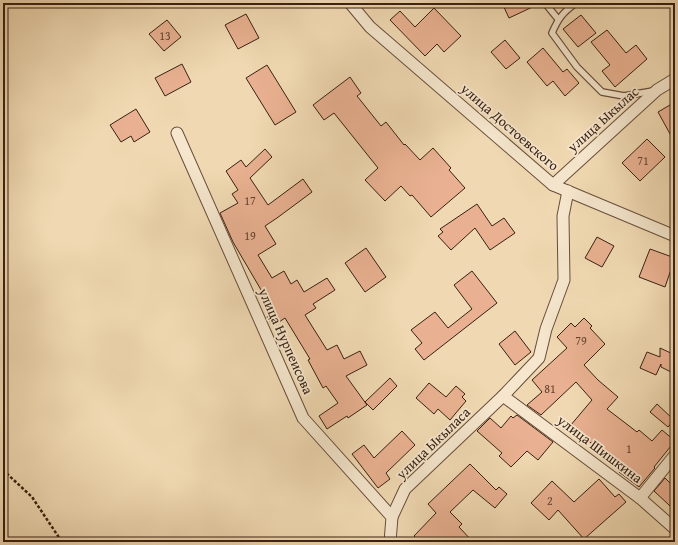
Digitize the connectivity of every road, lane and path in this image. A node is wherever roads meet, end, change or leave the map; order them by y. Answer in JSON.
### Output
{"nodes":[{"id":1,"x":350,"y":3,"type":"edge"},
{"id":2,"x":545,"y":3,"type":"edge"},
{"id":3,"x":576,"y":3,"type":"edge"},
{"id":4,"x":558,"y":19,"type":"junction"},
{"id":5,"x":675,"y":79,"type":"edge"},
{"id":6,"x":657,"y":90,"type":"junction"},
{"id":7,"x":177,"y":133,"type":"dead end"},
{"id":8,"x":553,"y":185,"type":"junction"},
{"id":9,"x":568,"y":191,"type":"junction"},
{"id":10,"x":675,"y":236,"type":"edge"},
{"id":11,"x":503,"y":396,"type":"junction"},
{"id":12,"x":675,"y":455,"type":"edge"},
{"id":13,"x":3,"y":470,"type":"edge"},
{"id":14,"x":640,"y":498,"type":"junction"},
{"id":15,"x":392,"y":517,"type":"junction"},
{"id":16,"x":675,"y":529,"type":"edge"},
{"id":17,"x":62,"y":542,"type":"edge"},
{"id":18,"x":390,"y":542,"type":"edge"}],
"edges":[{"from":1,"to":8,"type":"street","name":"улица Достоевского"},
{"from":2,"to":4,"type":"lane"},
{"from":3,"to":4,"type":"lane"},
{"from":4,"to":6,"type":"lane"},
{"from":5,"to":6,"type":"street","name":"улица Ыкылас"},
{"from":6,"to":8,"type":"street","name":"улица Ыкылас"},
{"from":7,"to":15,"type":"street","name":"улица Нурпеисова"},
{"from":8,"to":9,"type":"street","name":"улица Достоевского"},
{"from":9,"to":10,"type":"street","name":"улица Достоевского"},
{"from":9,"to":11,"type":"street","name":"улица Ыкыласа"},
{"from":11,"to":14,"type":"street","name":"улица Шишкина"},
{"from":11,"to":15,"type":"street","name":"улица Ыкыласа"},
{"from":12,"to":14,"type":"street"},
{"from":13,"to":17,"type":"path"},
{"from":14,"to":16,"type":"street","name":"улица Шишкина"},
{"from":15,"to":18,"type":"street"}]}
